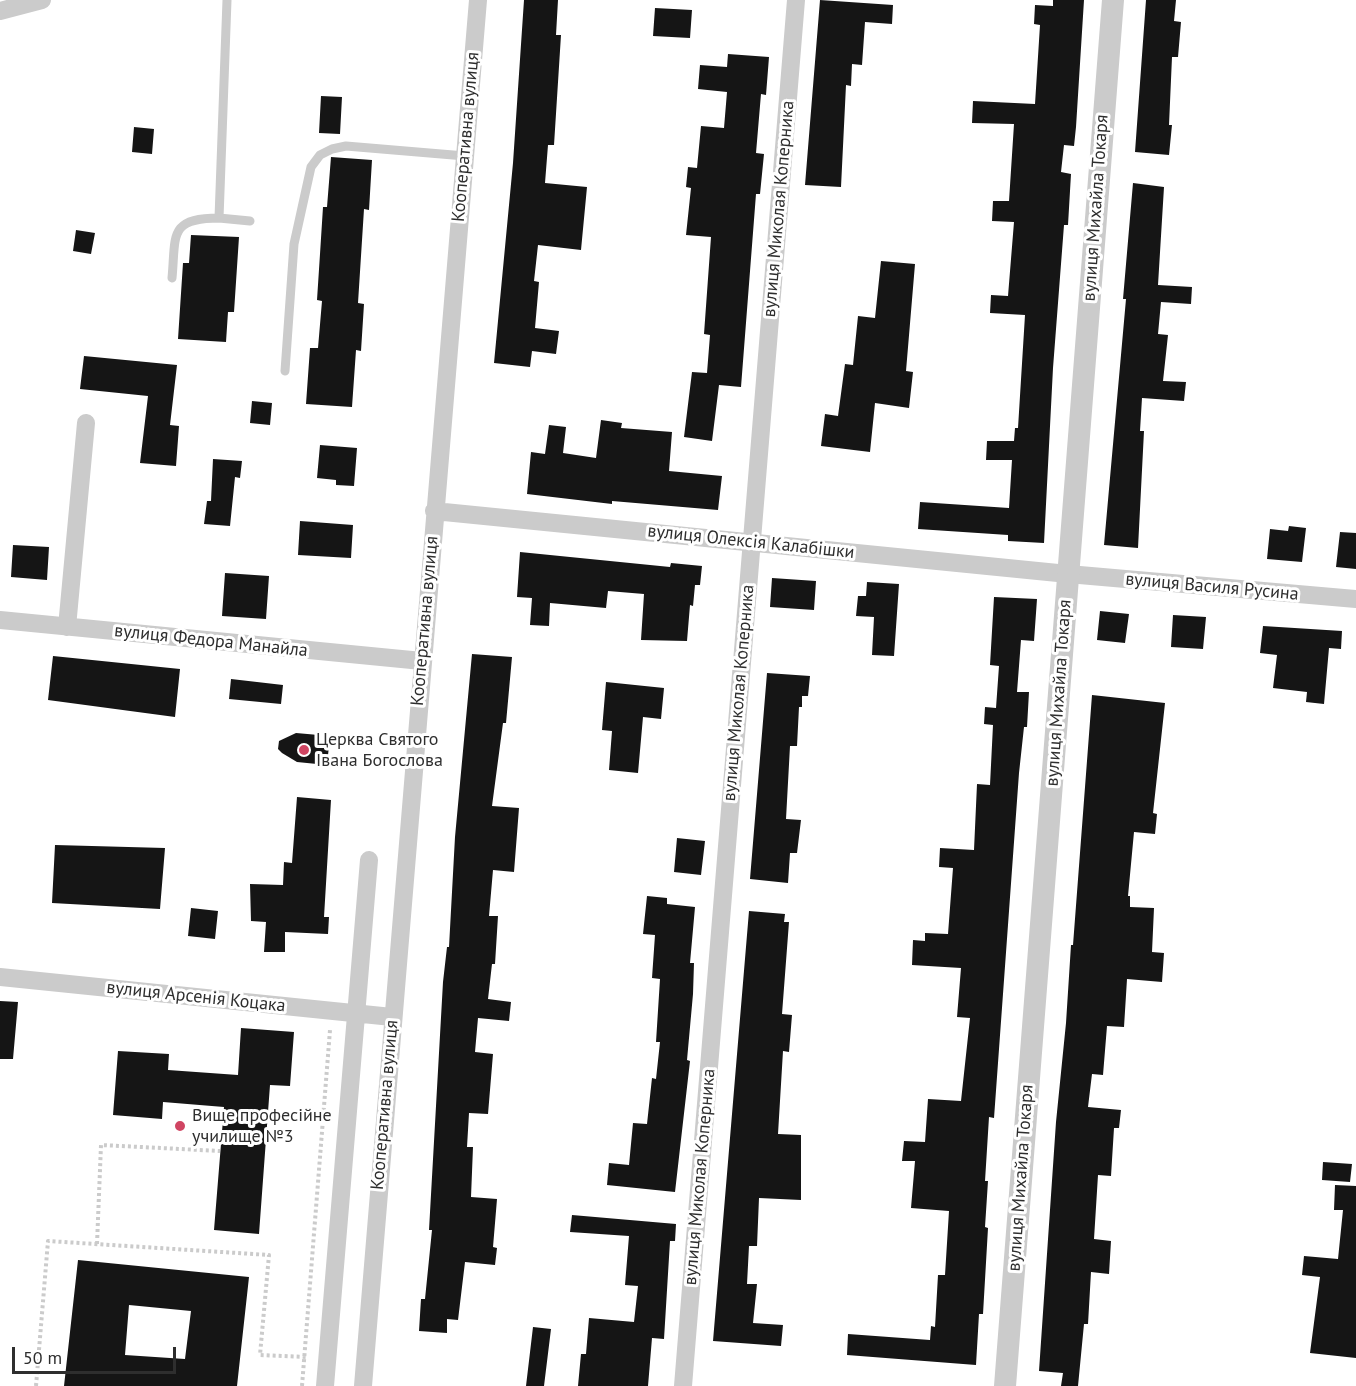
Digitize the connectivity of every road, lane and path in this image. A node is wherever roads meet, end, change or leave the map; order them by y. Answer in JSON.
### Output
{"nodes":[{"id":1,"x":42,"y":0,"type":"edge"},
{"id":2,"x":227,"y":0,"type":"edge"},
{"id":3,"x":478,"y":0,"type":"edge"},
{"id":4,"x":796,"y":0,"type":"edge"},
{"id":5,"x":1113,"y":0,"type":"edge"},
{"id":6,"x":0,"y":11,"type":"edge"},
{"id":7,"x":465,"y":156,"type":"junction"},
{"id":8,"x":219,"y":218,"type":"junction"},
{"id":9,"x":250,"y":221,"type":"dead end"},
{"id":10,"x":172,"y":278,"type":"dead end"},
{"id":11,"x":285,"y":371,"type":"dead end"},
{"id":12,"x":86,"y":423,"type":"dead end"},
{"id":13,"x":434,"y":511,"type":"junction"},
{"id":14,"x":752,"y":542,"type":"junction"},
{"id":15,"x":1068,"y":574,"type":"junction"},
{"id":16,"x":1356,"y":599,"type":"edge"},
{"id":17,"x":0,"y":620,"type":"edge"},
{"id":18,"x":67,"y":627,"type":"junction"},
{"id":19,"x":422,"y":662,"type":"junction"},
{"id":20,"x":369,"y":860,"type":"dead end"},
{"id":21,"x":0,"y":977,"type":"edge"},
{"id":22,"x":358,"y":1014,"type":"junction"},
{"id":23,"x":392,"y":1017,"type":"junction"},
{"id":24,"x":330,"y":1029,"type":"dead end"},
{"id":25,"x":220,"y":1151,"type":"dead end"},
{"id":26,"x":98,"y":1244,"type":"junction"},
{"id":27,"x":304,"y":1356,"type":"junction"},
{"id":28,"x":327,"y":1357,"type":"junction"},
{"id":29,"x":36,"y":1386,"type":"edge"},
{"id":30,"x":302,"y":1386,"type":"edge"},
{"id":31,"x":325,"y":1386,"type":"edge"},
{"id":32,"x":363,"y":1386,"type":"edge"},
{"id":33,"x":683,"y":1386,"type":"edge"},
{"id":34,"x":1005,"y":1386,"type":"edge"}],
"edges":[{"from":1,"to":6,"type":"street"},
{"from":2,"to":8,"type":"lane"},
{"from":3,"to":7,"type":"street","name":"Кооперативна вулиця"},
{"from":4,"to":14,"type":"street","name":"вулиця Миколая Коперника"},
{"from":5,"to":15,"type":"street","name":"вулиця Михайла Токаря"},
{"from":7,"to":11,"type":"lane"},
{"from":7,"to":13,"type":"street","name":"Кооперативна вулиця"},
{"from":8,"to":9,"type":"lane"},
{"from":8,"to":10,"type":"lane"},
{"from":12,"to":18,"type":"street"},
{"from":13,"to":14,"type":"street","name":"вулиця Олексія Калабішки"},
{"from":13,"to":19,"type":"street","name":"Кооперативна вулиця"},
{"from":14,"to":15,"type":"street","name":"вулиця Олексія Калабішки"},
{"from":14,"to":33,"type":"street","name":"вулиця Миколая Коперника"},
{"from":15,"to":16,"type":"street","name":"вулиця Василя Русина"},
{"from":15,"to":34,"type":"street","name":"вулиця Михайла Токаря"},
{"from":17,"to":18,"type":"street","name":"вулиця Федора Манайла"},
{"from":18,"to":19,"type":"street","name":"вулиця Федора Манайла"},
{"from":19,"to":23,"type":"street","name":"Кооперативна вулиця"},
{"from":20,"to":22,"type":"street","name":"Кооперативна вулиця"},
{"from":21,"to":22,"type":"street","name":"вулиця Арсенія Коцака"},
{"from":22,"to":23,"type":"street","name":"вулиця Арсенія Коцака"},
{"from":22,"to":28,"type":"street","name":"Кооперативна вулиця"},
{"from":23,"to":32,"type":"street","name":"Кооперативна вулиця"},
{"from":24,"to":27,"type":"path"},
{"from":25,"to":26,"type":"path"},
{"from":26,"to":27,"type":"path"},
{"from":26,"to":29,"type":"path"},
{"from":27,"to":28,"type":"path"},
{"from":27,"to":30,"type":"path"},
{"from":28,"to":31,"type":"street","name":"Кооперативна вулиця"}]}
